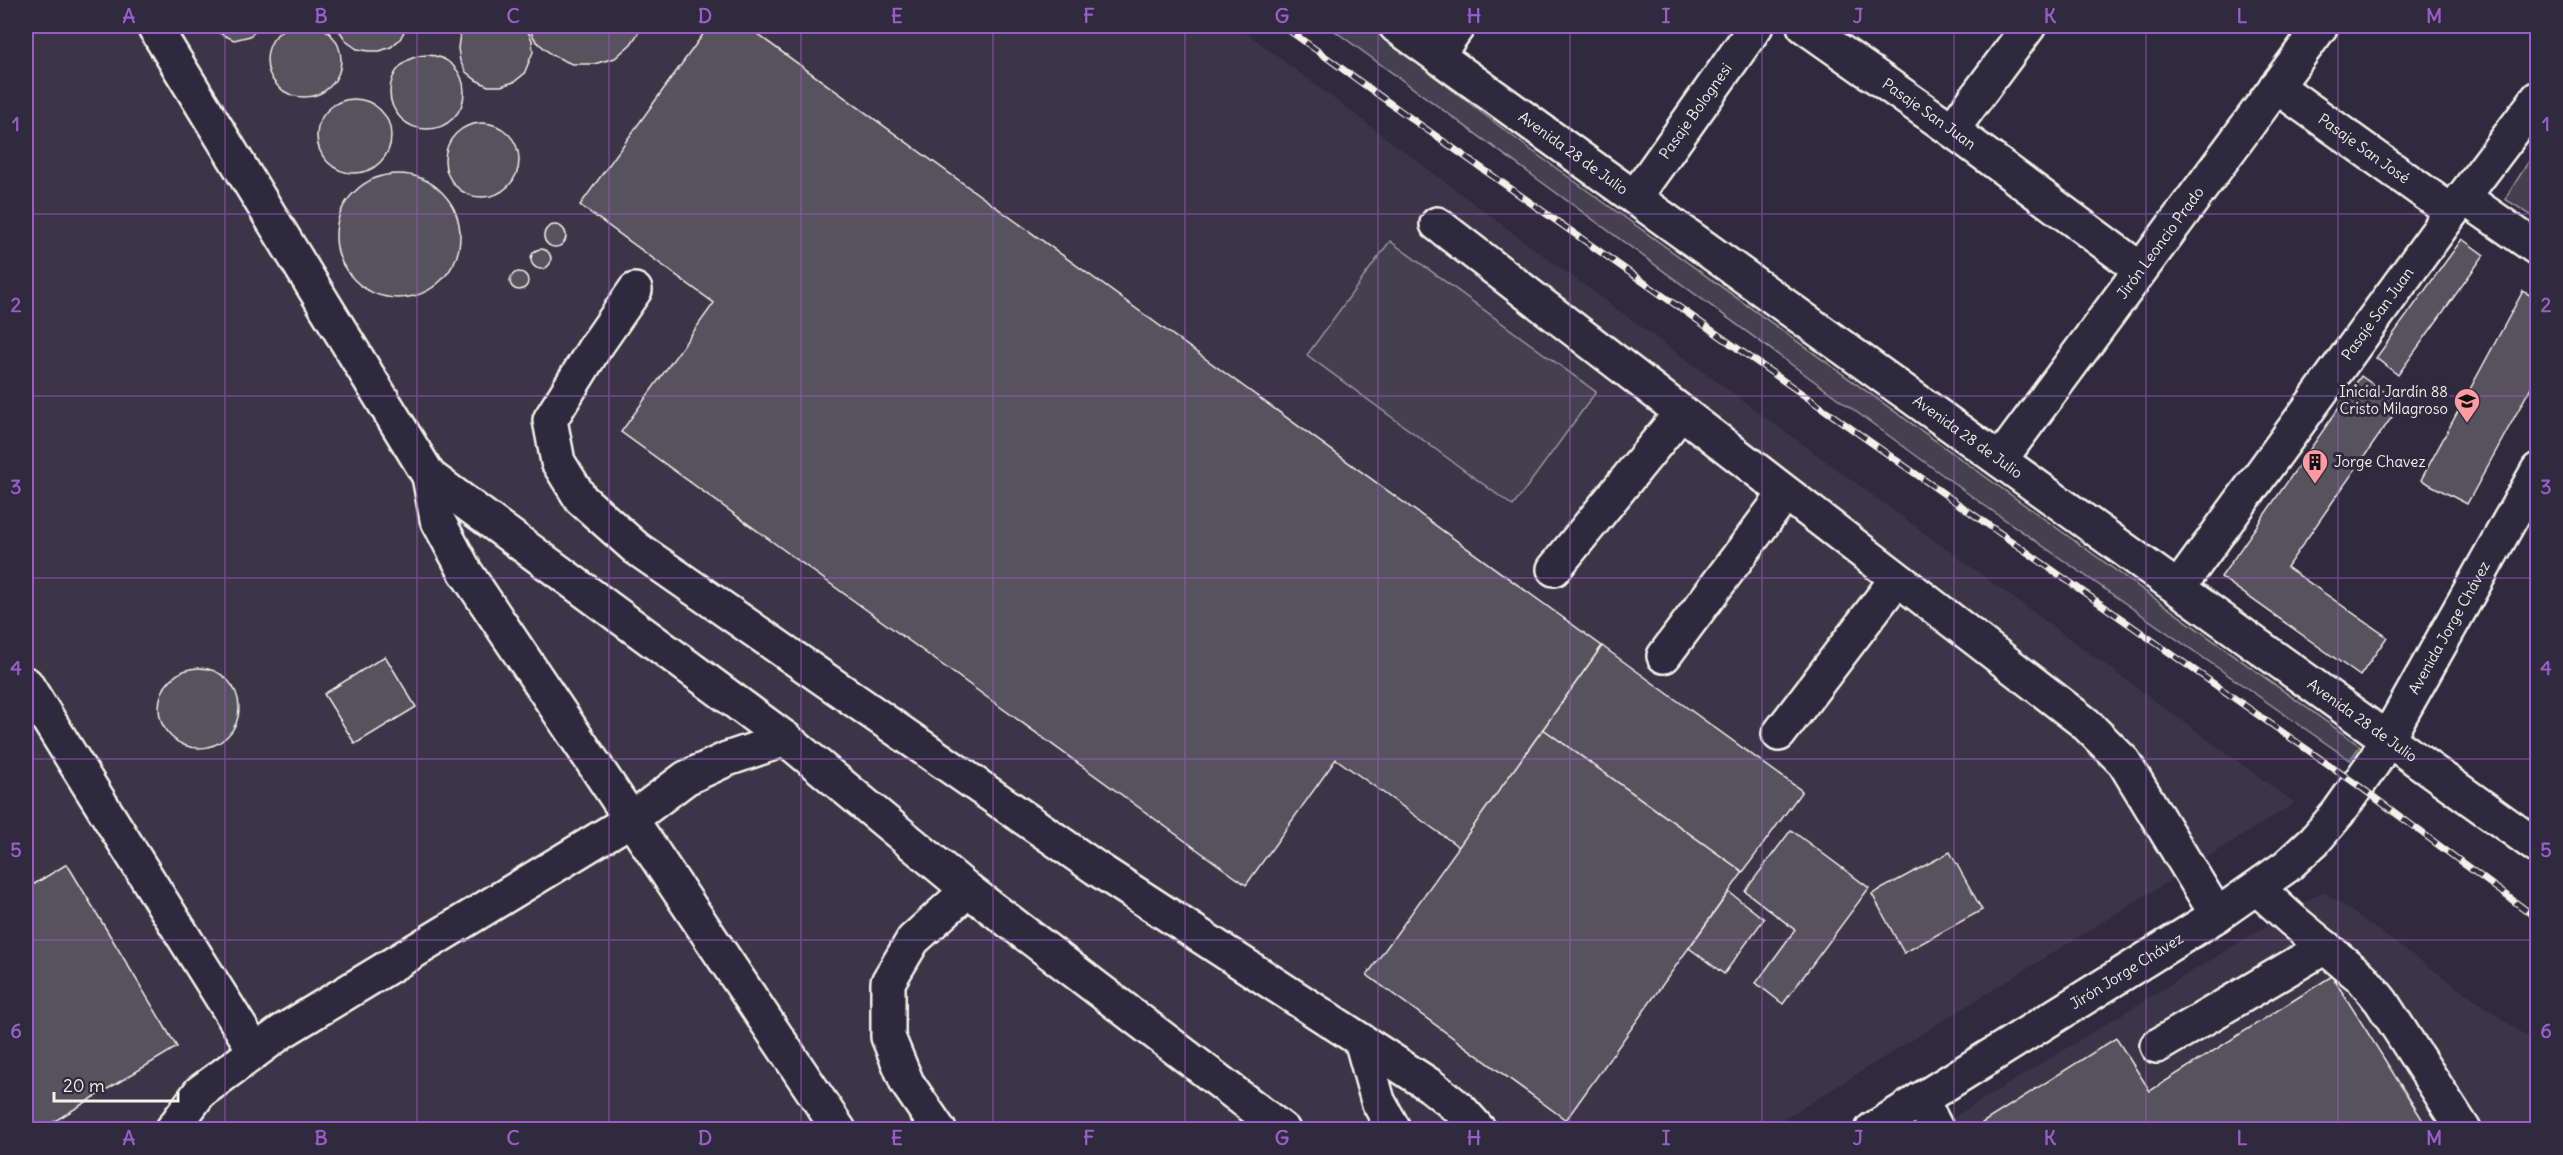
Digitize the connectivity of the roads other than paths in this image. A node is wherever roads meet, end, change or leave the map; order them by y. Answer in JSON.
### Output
{"nodes":[{"id":1,"x":154,"y":26,"type":"edge"},
{"id":2,"x":1396,"y":26,"type":"edge"},
{"id":3,"x":1458,"y":26,"type":"edge"},
{"id":4,"x":1756,"y":26,"type":"edge"},
{"id":5,"x":1804,"y":26,"type":"edge"},
{"id":6,"x":2029,"y":26,"type":"edge"},
{"id":7,"x":2321,"y":26,"type":"edge"},
{"id":8,"x":1437,"y":55,"type":"junction"},
{"id":9,"x":2276,"y":86,"type":"junction"},
{"id":10,"x":2538,"y":99,"type":"edge"},
{"id":11,"x":1952,"y":130,"type":"junction"},
{"id":12,"x":1635,"y":197,"type":"junction"},
{"id":13,"x":2457,"y":204,"type":"junction"},
{"id":14,"x":1437,"y":224,"type":"dead end"},
{"id":15,"x":2538,"y":249,"type":"edge"},
{"id":16,"x":2140,"y":269,"type":"junction"},
{"id":17,"x":636,"y":290,"type":"dead end"},
{"id":18,"x":1681,"y":412,"type":"junction"},
{"id":19,"x":2000,"y":460,"type":"junction"},
{"id":20,"x":2538,"y":470,"type":"edge"},
{"id":21,"x":429,"y":476,"type":"junction"},
{"id":22,"x":1785,"y":494,"type":"junction"},
{"id":23,"x":2529,"y":507,"type":"edge"},
{"id":24,"x":1554,"y":569,"type":"dead end"},
{"id":25,"x":1896,"y":580,"type":"junction"},
{"id":26,"x":2178,"y":588,"type":"junction"},
{"id":27,"x":1664,"y":656,"type":"dead end"},
{"id":28,"x":26,"y":684,"type":"edge"},
{"id":29,"x":1779,"y":734,"type":"dead end"},
{"id":30,"x":2386,"y":738,"type":"junction"},
{"id":31,"x":786,"y":740,"type":"junction"},
{"id":32,"x":2359,"y":786,"type":"joint"},
{"id":33,"x":630,"y":820,"type":"junction"},
{"id":34,"x":2538,"y":847,"type":"edge"},
{"id":35,"x":2257,"y":888,"type":"junction"},
{"id":36,"x":968,"y":890,"type":"junction"},
{"id":37,"x":2217,"y":915,"type":"junction"},
{"id":38,"x":2325,"y":947,"type":"junction"},
{"id":39,"x":1362,"y":1043,"type":"junction"},
{"id":40,"x":2157,"y":1046,"type":"dead end"},
{"id":41,"x":255,"y":1051,"type":"junction"},
{"id":42,"x":1921,"y":1099,"type":"junction"},
{"id":43,"x":172,"y":1130,"type":"edge"},
{"id":44,"x":839,"y":1130,"type":"edge"},
{"id":45,"x":939,"y":1130,"type":"edge"},
{"id":46,"x":1283,"y":1130,"type":"edge"},
{"id":47,"x":1394,"y":1130,"type":"edge"},
{"id":48,"x":1479,"y":1130,"type":"edge"},
{"id":49,"x":1872,"y":1130,"type":"edge"},
{"id":50,"x":1937,"y":1130,"type":"edge"},
{"id":51,"x":2464,"y":1130,"type":"edge"}],
"edges":[{"from":1,"to":21,"type":"street"},
{"from":2,"to":8,"type":"street","name":"Avenida 28 de Julio"},
{"from":3,"to":8,"type":"street"},
{"from":4,"to":12,"type":"street","name":"Pasaje Bolognesi"},
{"from":5,"to":11,"type":"street","name":"Pasaje San Juan"},
{"from":6,"to":11,"type":"street"},
{"from":7,"to":9,"type":"street","name":"Jirón Leoncio Prado"},
{"from":8,"to":12,"type":"street","name":"Avenida 28 de Julio"},
{"from":9,"to":13,"type":"street","name":"Pasaje San José"},
{"from":9,"to":16,"type":"street","name":"Jirón Leoncio Prado"},
{"from":10,"to":13,"type":"street","name":"Pasaje San Juan"},
{"from":11,"to":16,"type":"street","name":"Pasaje San Juan"},
{"from":12,"to":19,"type":"street","name":"Avenida 28 de Julio"},
{"from":13,"to":15,"type":"street","name":"Pasaje San José"},
{"from":13,"to":26,"type":"street","name":"Pasaje San Juan"},
{"from":14,"to":18,"type":"street"},
{"from":16,"to":19,"type":"street","name":"Jirón Leoncio Prado"},
{"from":17,"to":39,"type":"street"},
{"from":18,"to":22,"type":"street"},
{"from":18,"to":24,"type":"street"},
{"from":19,"to":26,"type":"street","name":"Avenida 28 de Julio"},
{"from":20,"to":23,"type":"street","name":"Avenida Jorge Chávez"},
{"from":21,"to":31,"type":"street"},
{"from":21,"to":33,"type":"street"},
{"from":22,"to":25,"type":"street"},
{"from":22,"to":27,"type":"street"},
{"from":23,"to":30,"type":"street","name":"Avenida Jorge Chávez"},
{"from":25,"to":29,"type":"street"},
{"from":25,"to":37,"type":"street"},
{"from":26,"to":30,"type":"street","name":"Avenida 28 de Julio"},
{"from":28,"to":41,"type":"street"},
{"from":30,"to":32,"type":"street","name":"Avenida Jorge Chávez"},
{"from":30,"to":34,"type":"street","name":"Avenida 28 de Julio"},
{"from":31,"to":33,"type":"street"},
{"from":31,"to":36,"type":"street"},
{"from":32,"to":35,"type":"street","name":"Jirón Jorge Chávez"},
{"from":33,"to":41,"type":"street"},
{"from":33,"to":44,"type":"street"},
{"from":35,"to":37,"type":"street","name":"Jirón Jorge Chávez"},
{"from":35,"to":38,"type":"street"},
{"from":36,"to":45,"type":"street"},
{"from":36,"to":46,"type":"street"},
{"from":37,"to":42,"type":"street","name":"Jirón Jorge Chávez"},
{"from":38,"to":40,"type":"street"},
{"from":38,"to":51,"type":"street"},
{"from":39,"to":47,"type":"street"},
{"from":39,"to":48,"type":"street"},
{"from":41,"to":43,"type":"street"},
{"from":42,"to":49,"type":"street","name":"Jirón Jorge Chávez"},
{"from":42,"to":50,"type":"street"}]}
